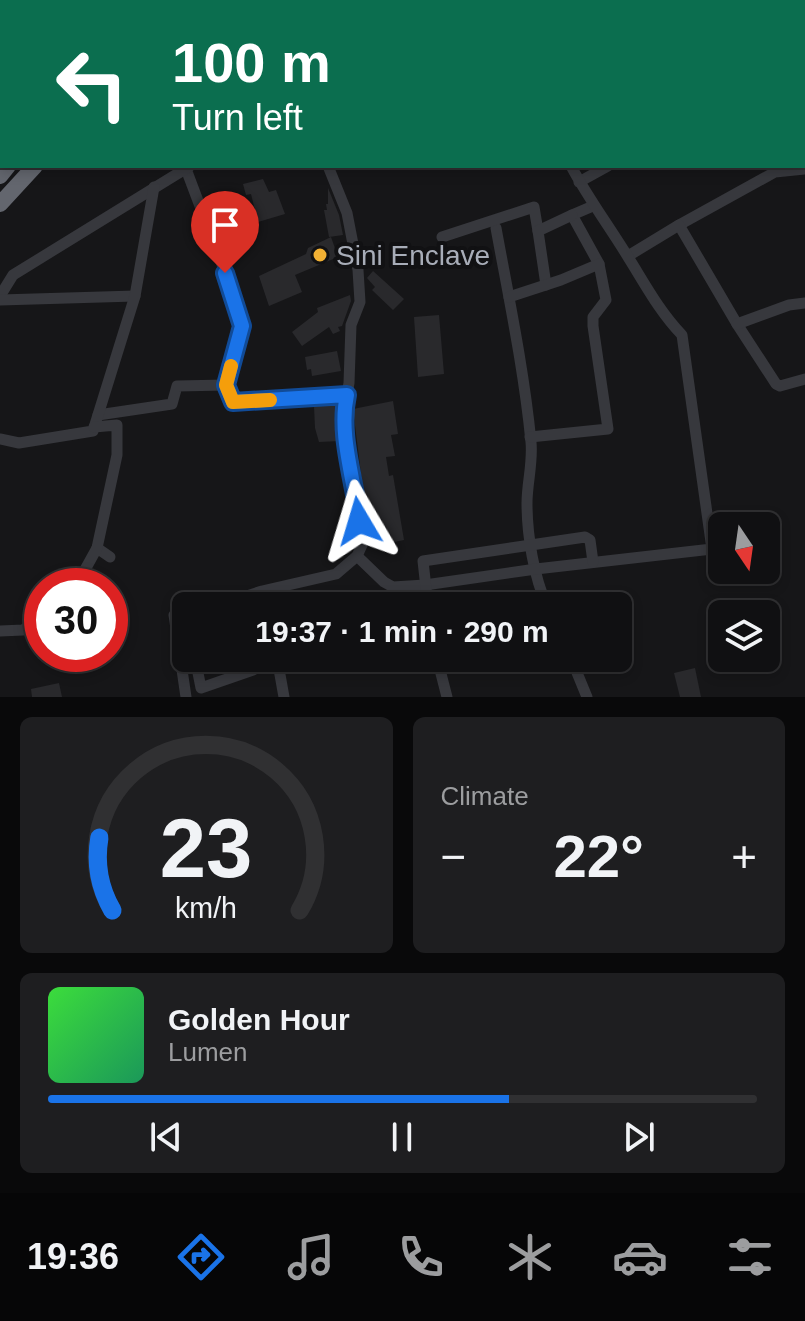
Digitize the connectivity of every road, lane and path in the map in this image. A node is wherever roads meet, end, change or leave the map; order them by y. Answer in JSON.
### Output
{"nodes":[{"id":1,"x":33,"y":168,"type":"edge"},
{"id":2,"x":186,"y":168,"type":"edge"},
{"id":3,"x":188,"y":168,"type":"edge"},
{"id":4,"x":329,"y":168,"type":"edge"},
{"id":5,"x":572,"y":168,"type":"edge"},
{"id":6,"x":604,"y":168,"type":"edge"},
{"id":7,"x":805,"y":169,"type":"edge"},
{"id":8,"x":579,"y":182,"type":"junction"},
{"id":9,"x":154,"y":187,"type":"junction"},
{"id":10,"x":0,"y":204,"type":"edge"},
{"id":11,"x":593,"y":206,"type":"junction"},
{"id":12,"x":572,"y":215,"type":"junction"},
{"id":13,"x":679,"y":225,"type":"junction"},
{"id":14,"x":496,"y":228,"type":"dead end"},
{"id":15,"x":538,"y":231,"type":"junction"},
{"id":16,"x":442,"y":237,"type":"dead end"},
{"id":17,"x":628,"y":256,"type":"junction"},
{"id":18,"x":599,"y":264,"type":"junction"},
{"id":19,"x":546,"y":285,"type":"junction"},
{"id":20,"x":135,"y":296,"type":"junction"},
{"id":21,"x":509,"y":297,"type":"junction"},
{"id":22,"x":0,"y":298,"type":"edge"},
{"id":23,"x":805,"y":303,"type":"edge"},
{"id":24,"x":737,"y":324,"type":"junction"},
{"id":25,"x":805,"y":379,"type":"edge"},
{"id":26,"x":226,"y":385,"type":"junction"},
{"id":27,"x":347,"y":395,"type":"junction"},
{"id":28,"x":96,"y":421,"type":"junction"},
{"id":29,"x":530,"y":437,"type":"junction"},
{"id":30,"x":0,"y":439,"type":"edge"},
{"id":31,"x":532,"y":545,"type":"junction"},
{"id":32,"x":97,"y":548,"type":"junction"},
{"id":33,"x":357,"y":556,"type":"junction"},
{"id":34,"x":110,"y":557,"type":"dead end"},
{"id":35,"x":593,"y":562,"type":"junction"},
{"id":36,"x":86,"y":568,"type":"edge"},
{"id":37,"x":536,"y":569,"type":"junction"},
{"id":38,"x":425,"y":585,"type":"junction"},
{"id":39,"x":262,"y":591,"type":"edge"},
{"id":40,"x":426,"y":592,"type":"edge"},
{"id":41,"x":541,"y":592,"type":"edge"},
{"id":42,"x":24,"y":629,"type":"edge"},
{"id":43,"x":0,"y":631,"type":"edge"},
{"id":44,"x":183,"y":672,"type":"edge"},
{"id":45,"x":198,"y":672,"type":"edge"},
{"id":46,"x":247,"y":672,"type":"edge"},
{"id":47,"x":280,"y":672,"type":"edge"},
{"id":48,"x":441,"y":672,"type":"edge"},
{"id":49,"x":577,"y":672,"type":"edge"},
{"id":50,"x":186,"y":697,"type":"edge"},
{"id":51,"x":284,"y":697,"type":"edge"},
{"id":52,"x":447,"y":697,"type":"edge"},
{"id":53,"x":587,"y":697,"type":"edge"}],
"edges":[{"from":1,"to":10,"type":"highway"},
{"from":2,"to":9,"type":"street"},
{"from":3,"to":26,"type":"street"},
{"from":4,"to":27,"type":"street"},
{"from":5,"to":8,"type":"street"},
{"from":6,"to":8,"type":"street"},
{"from":7,"to":13,"type":"street"},
{"from":8,"to":11,"type":"street"},
{"from":9,"to":20,"type":"street"},
{"from":9,"to":22,"type":"street"},
{"from":11,"to":12,"type":"street"},
{"from":11,"to":17,"type":"street"},
{"from":12,"to":15,"type":"street"},
{"from":12,"to":18,"type":"street"},
{"from":13,"to":17,"type":"street"},
{"from":13,"to":24,"type":"street"},
{"from":14,"to":21,"type":"street"},
{"from":15,"to":16,"type":"street"},
{"from":15,"to":19,"type":"street"},
{"from":17,"to":35,"type":"street"},
{"from":18,"to":19,"type":"street"},
{"from":18,"to":29,"type":"street"},
{"from":19,"to":21,"type":"street"},
{"from":20,"to":22,"type":"street"},
{"from":20,"to":28,"type":"street"},
{"from":21,"to":29,"type":"street"},
{"from":23,"to":24,"type":"street"},
{"from":24,"to":25,"type":"street"},
{"from":26,"to":27,"type":"street"},
{"from":26,"to":28,"type":"street"},
{"from":27,"to":33,"type":"street"},
{"from":28,"to":30,"type":"street"},
{"from":28,"to":32,"type":"street"},
{"from":29,"to":31,"type":"street"},
{"from":31,"to":35,"type":"street"},
{"from":31,"to":37,"type":"street"},
{"from":31,"to":38,"type":"street"},
{"from":32,"to":34,"type":"street"},
{"from":32,"to":36,"type":"street"},
{"from":33,"to":38,"type":"street"},
{"from":33,"to":39,"type":"street"},
{"from":35,"to":37,"type":"street"},
{"from":37,"to":38,"type":"street"},
{"from":37,"to":41,"type":"street"},
{"from":38,"to":40,"type":"street"},
{"from":42,"to":43,"type":"street"},
{"from":44,"to":50,"type":"street"},
{"from":45,"to":46,"type":"street"},
{"from":47,"to":51,"type":"street"},
{"from":48,"to":52,"type":"street"},
{"from":49,"to":53,"type":"street"}]}
